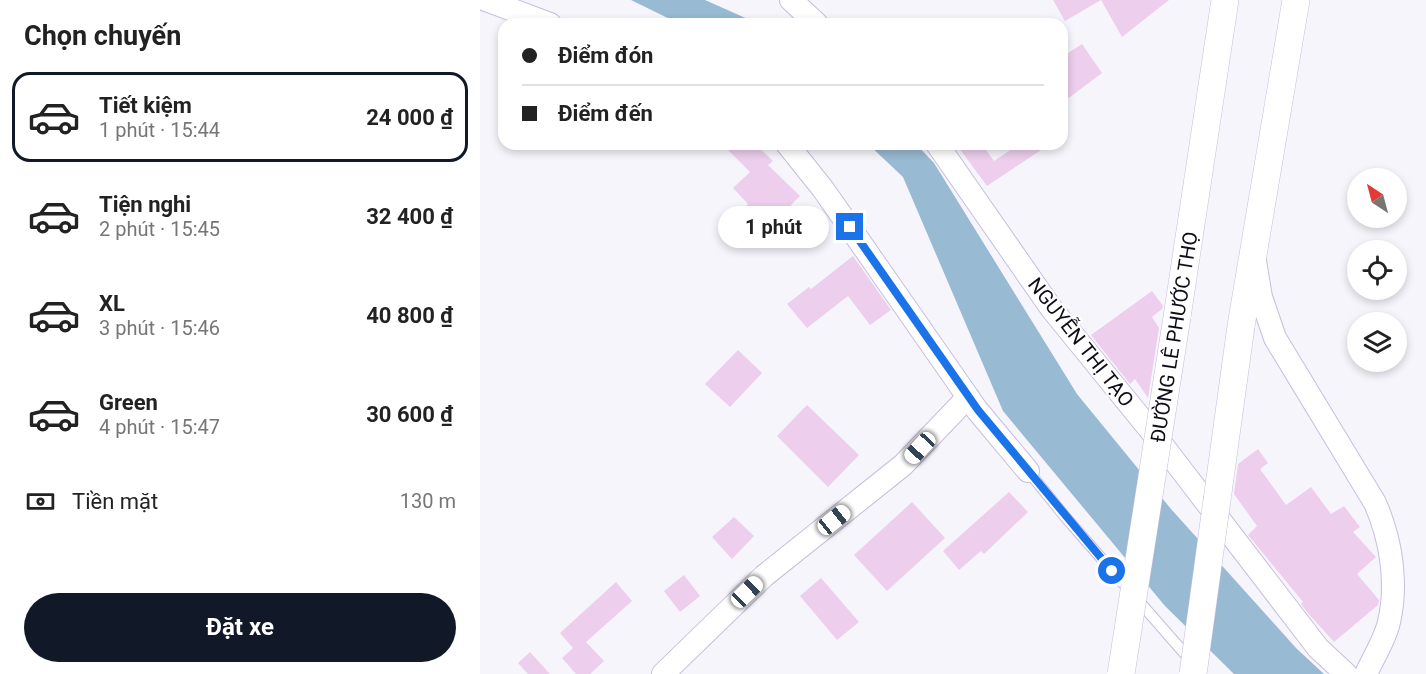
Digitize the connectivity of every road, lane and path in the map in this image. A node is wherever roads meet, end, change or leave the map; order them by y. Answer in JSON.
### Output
{"nodes":[{"id":1,"x":486,"y":0,"type":"edge"},
{"id":2,"x":791,"y":0,"type":"edge"},
{"id":3,"x":1225,"y":0,"type":"edge"},
{"id":4,"x":1296,"y":0,"type":"edge"},
{"id":5,"x":534,"y":18,"type":"edge"},
{"id":6,"x":810,"y":18,"type":"edge"},
{"id":7,"x":792,"y":150,"type":"edge"},
{"id":8,"x":941,"y":150,"type":"edge"},
{"id":9,"x":1253,"y":250,"type":"junction"},
{"id":10,"x":968,"y":397,"type":"junction"},
{"id":11,"x":1028,"y":471,"type":"joint"},
{"id":12,"x":663,"y":674,"type":"edge"},
{"id":13,"x":1121,"y":674,"type":"edge"},
{"id":14,"x":1193,"y":674,"type":"edge"},
{"id":15,"x":1202,"y":674,"type":"edge"},
{"id":16,"x":1346,"y":674,"type":"edge"},
{"id":17,"x":1366,"y":674,"type":"edge"}],
"edges":[{"from":1,"to":5,"type":"street"},
{"from":2,"to":6,"type":"street"},
{"from":3,"to":13,"type":"street","name":"ĐƯỜNG LÊ PHƯỚC THỌ","bridge":true},
{"from":4,"to":9,"type":"street"},
{"from":7,"to":10,"type":"street"},
{"from":8,"to":16,"type":"street","name":"NGUYỄN THỊ TẠO"},
{"from":9,"to":14,"type":"street","bridge":true},
{"from":9,"to":17,"type":"street"},
{"from":10,"to":11,"type":"street"},
{"from":10,"to":12,"type":"street"},
{"from":11,"to":15,"type":"lane"}]}
